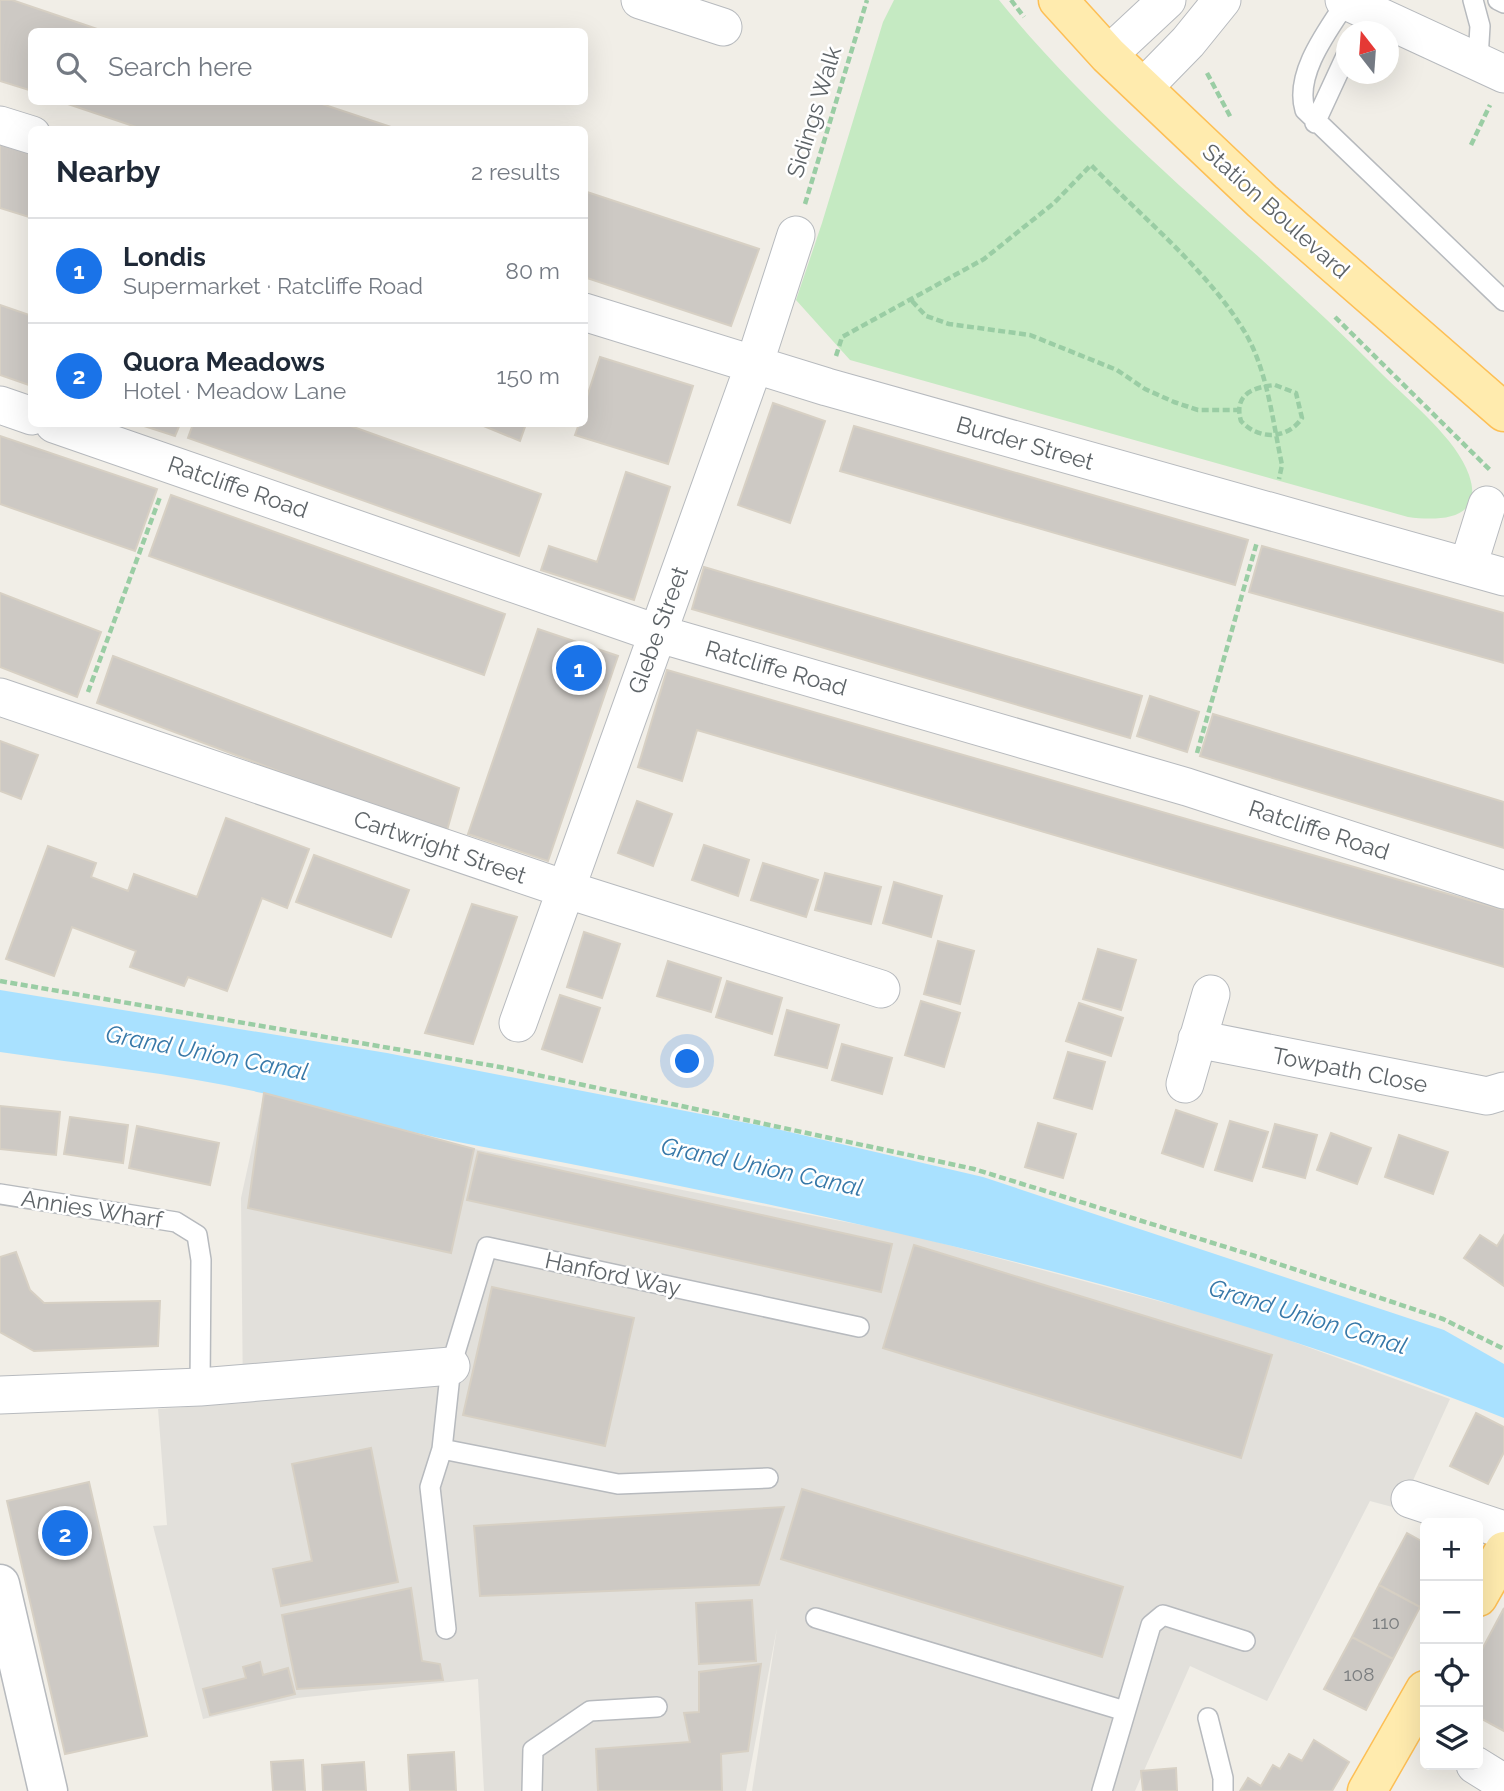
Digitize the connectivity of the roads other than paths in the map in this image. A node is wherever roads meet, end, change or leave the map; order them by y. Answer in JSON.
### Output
{"nodes":[{"id":1,"x":640,"y":0,"type":"edge"},
{"id":2,"x":1058,"y":0,"type":"edge"},
{"id":3,"x":1167,"y":0,"type":"edge"},
{"id":4,"x":1222,"y":0,"type":"edge"},
{"id":5,"x":1473,"y":0,"type":"edge"},
{"id":6,"x":1499,"y":0,"type":"edge"},
{"id":7,"x":1504,"y":3,"type":"edge"},
{"id":8,"x":1354,"y":11,"type":"edge"},
{"id":9,"x":710,"y":16,"type":"edge"},
{"id":10,"x":1108,"y":55,"type":"junction"},
{"id":11,"x":1492,"y":77,"type":"edge"},
{"id":12,"x":1336,"y":78,"type":"edge"},
{"id":13,"x":1143,"y":88,"type":"junction"},
{"id":14,"x":1315,"y":123,"type":"junction"},
{"id":15,"x":0,"y":125,"type":"edge"},
{"id":16,"x":28,"y":134,"type":"edge"},
{"id":17,"x":796,"y":235,"type":"road end"},
{"id":18,"x":1504,"y":300,"type":"edge"},
{"id":19,"x":588,"y":313,"type":"edge"},
{"id":20,"x":754,"y":365,"type":"junction"},
{"id":21,"x":0,"y":405,"type":"edge"},
{"id":22,"x":1504,"y":412,"type":"edge"},
{"id":23,"x":28,"y":415,"type":"edge"},
{"id":24,"x":63,"y":427,"type":"edge"},
{"id":25,"x":1487,"y":505,"type":"dead end"},
{"id":26,"x":1468,"y":566,"type":"junction"},
{"id":27,"x":1504,"y":577,"type":"edge"},
{"id":28,"x":656,"y":633,"type":"junction"},
{"id":29,"x":0,"y":697,"type":"edge"},
{"id":30,"x":565,"y":890,"type":"junction"},
{"id":31,"x":1504,"y":890,"type":"edge"},
{"id":32,"x":881,"y":989,"type":"dead end"},
{"id":33,"x":1211,"y":994,"type":"dead end"},
{"id":34,"x":518,"y":1023,"type":"dead end"},
{"id":35,"x":1197,"y":1040,"type":"junction"},
{"id":36,"x":1185,"y":1084,"type":"dead end"},
{"id":37,"x":1504,"y":1091,"type":"edge"},
{"id":38,"x":0,"y":1194,"type":"edge"},
{"id":39,"x":859,"y":1327,"type":"dead end"},
{"id":40,"x":451,"y":1366,"type":"junction"},
{"id":41,"x":200,"y":1387,"type":"junction"},
{"id":42,"x":0,"y":1395,"type":"edge"},
{"id":43,"x":442,"y":1449,"type":"junction"},
{"id":44,"x":768,"y":1478,"type":"dead end"},
{"id":45,"x":1410,"y":1499,"type":"dead end"},
{"id":46,"x":1504,"y":1530,"type":"edge"},
{"id":47,"x":1504,"y":1551,"type":"edge"},
{"id":48,"x":0,"y":1584,"type":"edge"},
{"id":49,"x":1483,"y":1588,"type":"edge"},
{"id":50,"x":816,"y":1618,"type":"dead end"},
{"id":51,"x":446,"y":1629,"type":"dead end"},
{"id":52,"x":1245,"y":1641,"type":"dead end"},
{"id":53,"x":8,"y":1649,"type":"edge"},
{"id":54,"x":656,"y":1707,"type":"dead end"},
{"id":55,"x":1125,"y":1711,"type":"junction"},
{"id":56,"x":1419,"y":1715,"type":"edge"},
{"id":57,"x":1208,"y":1718,"type":"dead end"},
{"id":58,"x":1483,"y":1770,"type":"edge"},
{"id":59,"x":1504,"y":1783,"type":"edge"},
{"id":60,"x":48,"y":1791,"type":"edge"},
{"id":61,"x":532,"y":1791,"type":"edge"},
{"id":62,"x":1102,"y":1791,"type":"edge"},
{"id":63,"x":1223,"y":1791,"type":"edge"},
{"id":64,"x":1367,"y":1791,"type":"edge"}],
"edges":[{"from":1,"to":9,"type":"street"},
{"from":2,"to":10,"type":"main road","name":"Station Boulevard"},
{"from":3,"to":10,"type":"street"},
{"from":4,"to":13,"type":"street"},
{"from":5,"to":11,"type":"lane"},
{"from":6,"to":7,"type":"lane"},
{"from":8,"to":11,"type":"street"},
{"from":8,"to":14,"type":"lane"},
{"from":10,"to":13,"type":"main road","name":"Station Boulevard"},
{"from":12,"to":14,"type":"lane"},
{"from":13,"to":22,"type":"main road","name":"Station Boulevard"},
{"from":14,"to":18,"type":"lane"},
{"from":15,"to":16,"type":"street"},
{"from":17,"to":20,"type":"street","name":"Glebe Street"},
{"from":19,"to":20,"type":"street","name":"Burder Street"},
{"from":20,"to":26,"type":"street","name":"Burder Street"},
{"from":20,"to":28,"type":"street","name":"Glebe Street"},
{"from":21,"to":23,"type":"street"},
{"from":24,"to":28,"type":"street","name":"Ratcliffe Road"},
{"from":25,"to":26,"type":"street"},
{"from":26,"to":27,"type":"street","name":"Burder Street"},
{"from":28,"to":30,"type":"street","name":"Glebe Street"},
{"from":28,"to":31,"type":"street","name":"Ratcliffe Road"},
{"from":29,"to":30,"type":"street","name":"Cartwright Street"},
{"from":30,"to":32,"type":"street","name":"Cartwright Street"},
{"from":30,"to":34,"type":"street","name":"Glebe Street"},
{"from":33,"to":35,"type":"street"},
{"from":35,"to":36,"type":"street"},
{"from":35,"to":37,"type":"street","name":"Towpath Close"},
{"from":38,"to":41,"type":"lane","name":"Annies Wharf"},
{"from":39,"to":40,"type":"lane","name":"Hanford Way"},
{"from":40,"to":41,"type":"street"},
{"from":40,"to":43,"type":"lane","name":"Hanford Way"},
{"from":41,"to":42,"type":"street"},
{"from":43,"to":44,"type":"lane"},
{"from":43,"to":51,"type":"lane","name":"Hanford Way"},
{"from":45,"to":46,"type":"street"},
{"from":47,"to":49,"type":"main road"},
{"from":48,"to":53,"type":"street"},
{"from":50,"to":55,"type":"lane"},
{"from":52,"to":55,"type":"lane"},
{"from":53,"to":60,"type":"street"},
{"from":54,"to":61,"type":"lane"},
{"from":55,"to":62,"type":"lane"},
{"from":56,"to":64,"type":"main road"},
{"from":57,"to":63,"type":"lane"},
{"from":58,"to":59,"type":"street"}]}
